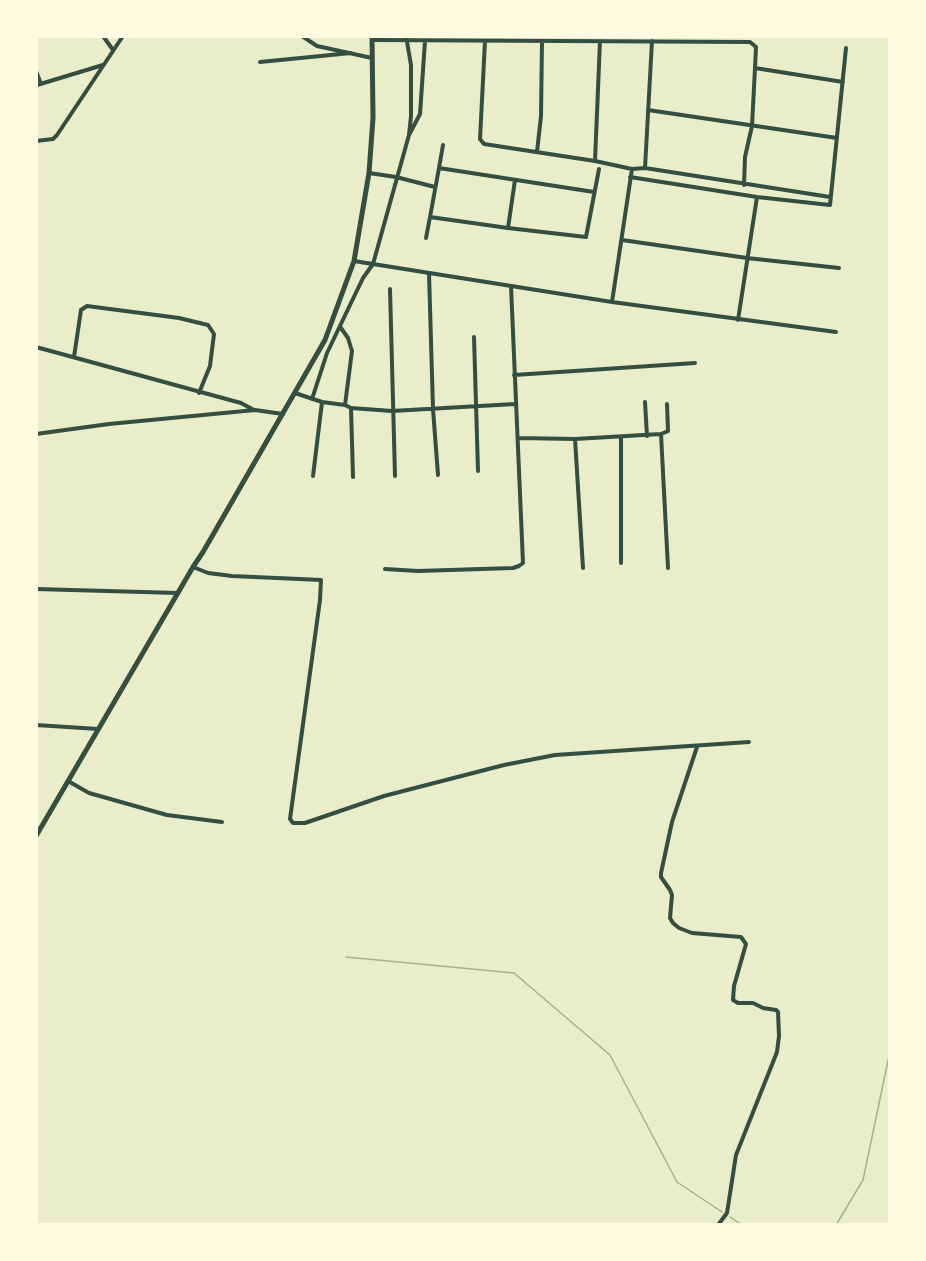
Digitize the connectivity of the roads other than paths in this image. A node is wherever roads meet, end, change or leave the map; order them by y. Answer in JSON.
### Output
{"nodes":[{"id":1,"x":103,"y":36,"type":"edge"},
{"id":2,"x":123,"y":36,"type":"edge"},
{"id":3,"x":302,"y":36,"type":"edge"},
{"id":4,"x":373,"y":38,"type":"edge"},
{"id":5,"x":407,"y":38,"type":"edge"},
{"id":6,"x":425,"y":41,"type":"junction"},
{"id":7,"x":485,"y":41,"type":"junction"},
{"id":8,"x":542,"y":41,"type":"junction"},
{"id":9,"x":600,"y":41,"type":"junction"},
{"id":10,"x":652,"y":41,"type":"junction"},
{"id":11,"x":846,"y":48,"type":"dead end"},
{"id":12,"x":114,"y":50,"type":"junction"},
{"id":13,"x":351,"y":53,"type":"junction"},
{"id":14,"x":374,"y":59,"type":"junction"},
{"id":15,"x":260,"y":62,"type":"dead end"},
{"id":16,"x":104,"y":65,"type":"junction"},
{"id":17,"x":755,"y":68,"type":"junction"},
{"id":18,"x":36,"y":71,"type":"edge"},
{"id":19,"x":843,"y":82,"type":"junction"},
{"id":20,"x":39,"y":84,"type":"edge"},
{"id":21,"x":648,"y":110,"type":"junction"},
{"id":22,"x":752,"y":126,"type":"junction"},
{"id":23,"x":409,"y":135,"type":"junction"},
{"id":24,"x":837,"y":138,"type":"junction"},
{"id":25,"x":36,"y":141,"type":"edge"},
{"id":26,"x":442,"y":145,"type":"dead end"},
{"id":27,"x":537,"y":152,"type":"junction"},
{"id":28,"x":595,"y":161,"type":"junction"},
{"id":29,"x":439,"y":168,"type":"junction"},
{"id":30,"x":645,"y":168,"type":"junction"},
{"id":31,"x":599,"y":169,"type":"dead end"},
{"id":32,"x":632,"y":169,"type":"junction"},
{"id":33,"x":369,"y":172,"type":"junction"},
{"id":34,"x":396,"y":177,"type":"junction"},
{"id":35,"x":630,"y":177,"type":"junction"},
{"id":36,"x":515,"y":180,"type":"junction"},
{"id":37,"x":744,"y":184,"type":"junction"},
{"id":38,"x":435,"y":187,"type":"junction"},
{"id":39,"x":594,"y":192,"type":"junction"},
{"id":40,"x":757,"y":197,"type":"junction"},
{"id":41,"x":830,"y":197,"type":"junction"},
{"id":42,"x":430,"y":217,"type":"junction"},
{"id":43,"x":507,"y":228,"type":"junction"},
{"id":44,"x":426,"y":238,"type":"dead end"},
{"id":45,"x":622,"y":240,"type":"junction"},
{"id":46,"x":747,"y":258,"type":"junction"},
{"id":47,"x":354,"y":261,"type":"junction"},
{"id":48,"x":373,"y":264,"type":"junction"},
{"id":49,"x":839,"y":268,"type":"dead end"},
{"id":50,"x":429,"y":273,"type":"junction"},
{"id":51,"x":511,"y":286,"type":"junction"},
{"id":52,"x":390,"y":289,"type":"dead end"},
{"id":53,"x":612,"y":302,"type":"junction"},
{"id":54,"x":738,"y":320,"type":"junction"},
{"id":55,"x":341,"y":328,"type":"junction"},
{"id":56,"x":836,"y":332,"type":"dead end"},
{"id":57,"x":474,"y":337,"type":"dead end"},
{"id":58,"x":36,"y":348,"type":"edge"},
{"id":59,"x":74,"y":357,"type":"junction"},
{"id":60,"x":695,"y":363,"type":"dead end"},
{"id":61,"x":514,"y":375,"type":"junction"},
{"id":62,"x":199,"y":393,"type":"junction"},
{"id":63,"x":295,"y":393,"type":"junction"},
{"id":64,"x":312,"y":399,"type":"junction"},
{"id":65,"x":322,"y":402,"type":"junction"},
{"id":66,"x":645,"y":402,"type":"dead end"},
{"id":67,"x":515,"y":404,"type":"junction"},
{"id":68,"x":667,"y":404,"type":"dead end"},
{"id":69,"x":345,"y":405,"type":"junction"},
{"id":70,"x":477,"y":406,"type":"junction"},
{"id":71,"x":351,"y":408,"type":"junction"},
{"id":72,"x":433,"y":409,"type":"junction"},
{"id":73,"x":255,"y":410,"type":"junction"},
{"id":74,"x":392,"y":411,"type":"junction"},
{"id":75,"x":283,"y":414,"type":"junction"},
{"id":76,"x":36,"y":434,"type":"edge"},
{"id":77,"x":661,"y":434,"type":"junction"},
{"id":78,"x":647,"y":436,"type":"junction"},
{"id":79,"x":621,"y":437,"type":"junction"},
{"id":80,"x":519,"y":438,"type":"junction"},
{"id":81,"x":575,"y":439,"type":"junction"},
{"id":82,"x":478,"y":471,"type":"dead end"},
{"id":83,"x":438,"y":475,"type":"dead end"},
{"id":84,"x":313,"y":476,"type":"dead end"},
{"id":85,"x":395,"y":476,"type":"dead end"},
{"id":86,"x":354,"y":477,"type":"dead end"},
{"id":87,"x":621,"y":563,"type":"dead end"},
{"id":88,"x":193,"y":567,"type":"junction"},
{"id":89,"x":668,"y":567,"type":"dead end"},
{"id":90,"x":583,"y":568,"type":"dead end"},
{"id":91,"x":386,"y":569,"type":"dead end"},
{"id":92,"x":36,"y":589,"type":"edge"},
{"id":93,"x":178,"y":593,"type":"junction"},
{"id":94,"x":36,"y":725,"type":"edge"},
{"id":95,"x":98,"y":729,"type":"junction"},
{"id":96,"x":749,"y":742,"type":"dead end"},
{"id":97,"x":697,"y":747,"type":"junction"},
{"id":98,"x":68,"y":782,"type":"junction"},
{"id":99,"x":222,"y":822,"type":"dead end"},
{"id":100,"x":36,"y":836,"type":"edge"},
{"id":101,"x":718,"y":1225,"type":"edge"}],
"edges":[{"from":1,"to":12,"type":"street"},
{"from":2,"to":12,"type":"street"},
{"from":3,"to":13,"type":"street"},
{"from":4,"to":5,"type":"street"},
{"from":4,"to":14,"type":"main road"},
{"from":5,"to":6,"type":"street"},
{"from":5,"to":23,"type":"street"},
{"from":6,"to":7,"type":"street"},
{"from":6,"to":23,"type":"street"},
{"from":7,"to":8,"type":"street"},
{"from":7,"to":27,"type":"street"},
{"from":8,"to":9,"type":"street"},
{"from":8,"to":27,"type":"street"},
{"from":9,"to":10,"type":"street"},
{"from":9,"to":28,"type":"street"},
{"from":10,"to":17,"type":"street"},
{"from":10,"to":21,"type":"street"},
{"from":11,"to":19,"type":"street"},
{"from":12,"to":16,"type":"street"},
{"from":13,"to":14,"type":"street"},
{"from":13,"to":15,"type":"street"},
{"from":14,"to":33,"type":"main road"},
{"from":16,"to":20,"type":"street"},
{"from":16,"to":25,"type":"street"},
{"from":17,"to":19,"type":"street"},
{"from":17,"to":22,"type":"street"},
{"from":18,"to":20,"type":"street"},
{"from":19,"to":24,"type":"street"},
{"from":21,"to":22,"type":"street"},
{"from":21,"to":30,"type":"street"},
{"from":22,"to":24,"type":"street"},
{"from":22,"to":37,"type":"street"},
{"from":23,"to":34,"type":"street"},
{"from":24,"to":41,"type":"street"},
{"from":26,"to":29,"type":"street"},
{"from":27,"to":28,"type":"street"},
{"from":28,"to":32,"type":"street"},
{"from":29,"to":36,"type":"street"},
{"from":29,"to":38,"type":"street"},
{"from":30,"to":32,"type":"street"},
{"from":30,"to":37,"type":"street"},
{"from":31,"to":39,"type":"street"},
{"from":32,"to":35,"type":"street"},
{"from":33,"to":34,"type":"street"},
{"from":33,"to":47,"type":"main road"},
{"from":34,"to":38,"type":"street"},
{"from":34,"to":48,"type":"street"},
{"from":35,"to":40,"type":"street"},
{"from":35,"to":45,"type":"street"},
{"from":36,"to":39,"type":"street"},
{"from":36,"to":43,"type":"street"},
{"from":37,"to":41,"type":"street"},
{"from":38,"to":42,"type":"street"},
{"from":39,"to":43,"type":"street"},
{"from":40,"to":41,"type":"street"},
{"from":40,"to":46,"type":"street"},
{"from":42,"to":43,"type":"street"},
{"from":42,"to":44,"type":"street"},
{"from":45,"to":46,"type":"street"},
{"from":45,"to":53,"type":"street"},
{"from":46,"to":49,"type":"street"},
{"from":46,"to":54,"type":"street"},
{"from":47,"to":48,"type":"street"},
{"from":47,"to":63,"type":"main road"},
{"from":48,"to":50,"type":"street"},
{"from":48,"to":55,"type":"street"},
{"from":50,"to":51,"type":"street"},
{"from":50,"to":72,"type":"street"},
{"from":51,"to":53,"type":"street"},
{"from":51,"to":61,"type":"street"},
{"from":52,"to":74,"type":"street"},
{"from":53,"to":54,"type":"street"},
{"from":54,"to":56,"type":"street"},
{"from":55,"to":64,"type":"street"},
{"from":55,"to":69,"type":"street"},
{"from":57,"to":70,"type":"street"},
{"from":58,"to":59,"type":"street"},
{"from":59,"to":62,"type":"street"},
{"from":59,"to":62,"type":"street"},
{"from":60,"to":61,"type":"street"},
{"from":61,"to":67,"type":"street"},
{"from":62,"to":73,"type":"street"},
{"from":63,"to":64,"type":"street"},
{"from":63,"to":75,"type":"main road"},
{"from":64,"to":65,"type":"street"},
{"from":65,"to":69,"type":"street"},
{"from":65,"to":84,"type":"street"},
{"from":66,"to":78,"type":"street"},
{"from":67,"to":70,"type":"street"},
{"from":67,"to":80,"type":"street"},
{"from":68,"to":77,"type":"street"},
{"from":69,"to":71,"type":"street"},
{"from":70,"to":72,"type":"street"},
{"from":70,"to":82,"type":"street"},
{"from":71,"to":74,"type":"street"},
{"from":71,"to":86,"type":"street"},
{"from":72,"to":74,"type":"street"},
{"from":72,"to":83,"type":"street"},
{"from":73,"to":75,"type":"street"},
{"from":73,"to":76,"type":"street"},
{"from":74,"to":85,"type":"street"},
{"from":75,"to":88,"type":"main road"},
{"from":77,"to":78,"type":"street"},
{"from":77,"to":89,"type":"street"},
{"from":78,"to":79,"type":"street"},
{"from":79,"to":81,"type":"street"},
{"from":79,"to":87,"type":"street"},
{"from":80,"to":81,"type":"street"},
{"from":80,"to":91,"type":"street"},
{"from":81,"to":90,"type":"street"},
{"from":88,"to":93,"type":"main road"},
{"from":88,"to":97,"type":"street"},
{"from":92,"to":93,"type":"street"},
{"from":93,"to":95,"type":"main road"},
{"from":94,"to":95,"type":"street"},
{"from":95,"to":98,"type":"main road"},
{"from":96,"to":97,"type":"street"},
{"from":97,"to":101,"type":"street"},
{"from":98,"to":99,"type":"street"},
{"from":98,"to":100,"type":"main road"}]}
